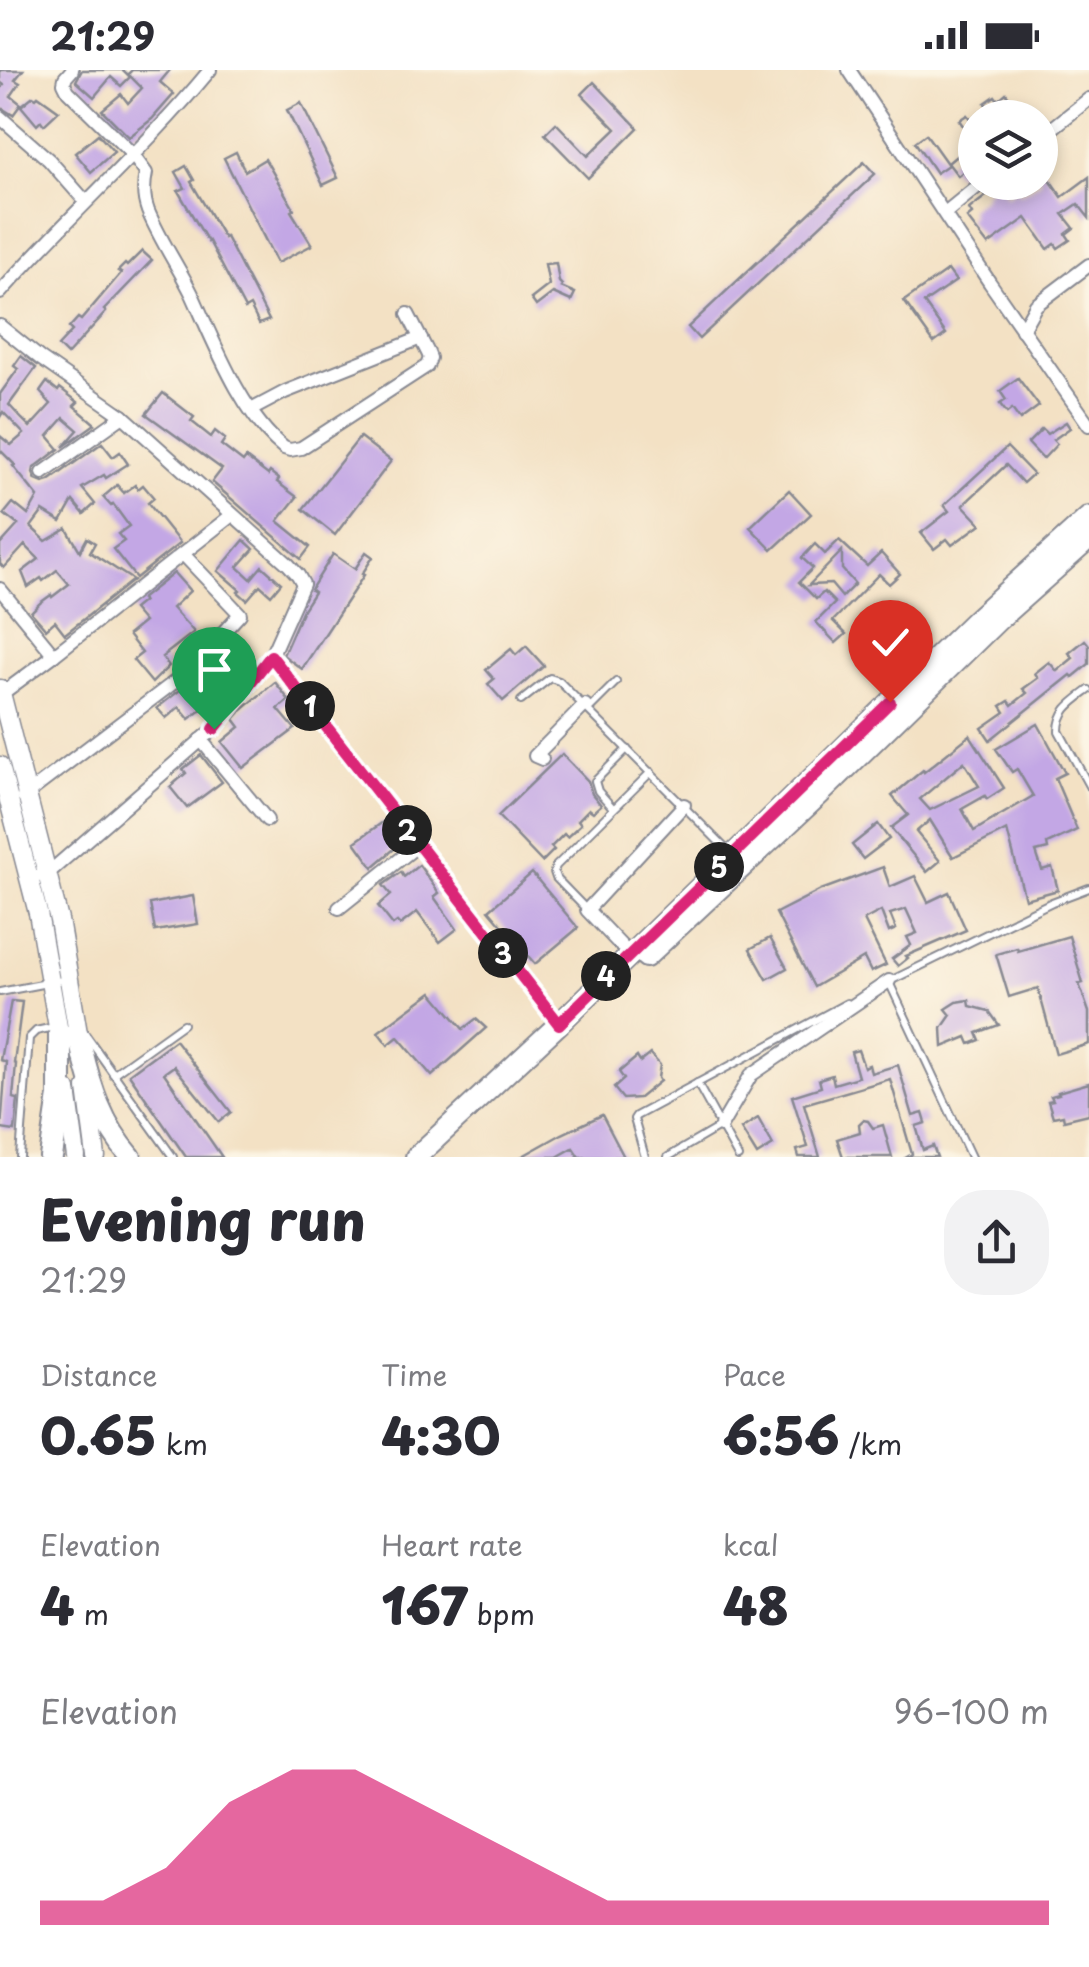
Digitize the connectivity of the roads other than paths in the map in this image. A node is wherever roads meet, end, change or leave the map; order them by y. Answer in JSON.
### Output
{"nodes":[{"id":1,"x":72,"y":70,"type":"edge"},
{"id":2,"x":210,"y":70,"type":"edge"},
{"id":3,"x":849,"y":70,"type":"edge"},
{"id":4,"x":1089,"y":99,"type":"edge"},
{"id":5,"x":0,"y":117,"type":"edge"},
{"id":6,"x":1058,"y":124,"type":"edge"},
{"id":7,"x":132,"y":154,"type":"junction"},
{"id":8,"x":961,"y":200,"type":"edge"},
{"id":9,"x":85,"y":202,"type":"junction"},
{"id":10,"x":944,"y":213,"type":"junction"},
{"id":11,"x":1089,"y":265,"type":"edge"},
{"id":12,"x":0,"y":293,"type":"edge"},
{"id":13,"x":1036,"y":305,"type":"junction"},
{"id":14,"x":1008,"y":310,"type":"junction"},
{"id":15,"x":408,"y":314,"type":"dead end"},
{"id":16,"x":0,"y":326,"type":"edge"},
{"id":17,"x":1022,"y":330,"type":"junction"},
{"id":18,"x":421,"y":338,"type":"junction"},
{"id":19,"x":250,"y":410,"type":"junction"},
{"id":20,"x":123,"y":416,"type":"junction"},
{"id":21,"x":1089,"y":425,"type":"edge"},
{"id":22,"x":42,"y":473,"type":"dead end"},
{"id":23,"x":232,"y":515,"type":"junction"},
{"id":24,"x":1089,"y":517,"type":"edge"},
{"id":25,"x":1089,"y":539,"type":"edge"},
{"id":26,"x":183,"y":554,"type":"junction"},
{"id":27,"x":0,"y":589,"type":"edge"},
{"id":28,"x":54,"y":655,"type":"junction"},
{"id":29,"x":271,"y":656,"type":"junction"},
{"id":30,"x":616,"y":682,"type":"dead end"},
{"id":31,"x":1089,"y":690,"type":"edge"},
{"id":32,"x":0,"y":693,"type":"edge"},
{"id":33,"x":521,"y":701,"type":"dead end"},
{"id":34,"x":587,"y":707,"type":"junction"},
{"id":35,"x":5,"y":728,"type":"edge"},
{"id":36,"x":201,"y":740,"type":"junction"},
{"id":37,"x":627,"y":750,"type":"junction"},
{"id":38,"x":542,"y":760,"type":"dead end"},
{"id":39,"x":0,"y":766,"type":"edge"},
{"id":40,"x":651,"y":772,"type":"junction"},
{"id":41,"x":1089,"y":786,"type":"edge"},
{"id":42,"x":18,"y":798,"type":"junction"},
{"id":43,"x":684,"y":805,"type":"junction"},
{"id":44,"x":613,"y":808,"type":"junction"},
{"id":45,"x":267,"y":820,"type":"dead end"},
{"id":46,"x":418,"y":845,"type":"junction"},
{"id":47,"x":732,"y":854,"type":"junction"},
{"id":48,"x":38,"y":876,"type":"junction"},
{"id":49,"x":1089,"y":888,"type":"edge"},
{"id":50,"x":339,"y":908,"type":"dead end"},
{"id":51,"x":587,"y":910,"type":"junction"},
{"id":52,"x":629,"y":954,"type":"junction"},
{"id":53,"x":60,"y":979,"type":"junction"},
{"id":54,"x":889,"y":981,"type":"junction"},
{"id":55,"x":0,"y":992,"type":"edge"},
{"id":56,"x":183,"y":1024,"type":"dead end"},
{"id":57,"x":559,"y":1024,"type":"junction"},
{"id":58,"x":65,"y":1028,"type":"junction"},
{"id":59,"x":81,"y":1046,"type":"junction"},
{"id":60,"x":114,"y":1074,"type":"junction"},
{"id":61,"x":696,"y":1083,"type":"junction"},
{"id":62,"x":720,"y":1126,"type":"junction"},
{"id":63,"x":20,"y":1157,"type":"edge"},
{"id":64,"x":51,"y":1157,"type":"edge"},
{"id":65,"x":76,"y":1157,"type":"edge"},
{"id":66,"x":96,"y":1157,"type":"edge"},
{"id":67,"x":131,"y":1157,"type":"edge"},
{"id":68,"x":173,"y":1157,"type":"edge"},
{"id":69,"x":416,"y":1157,"type":"edge"},
{"id":70,"x":434,"y":1157,"type":"edge"},
{"id":71,"x":645,"y":1157,"type":"edge"},
{"id":72,"x":668,"y":1157,"type":"edge"},
{"id":73,"x":738,"y":1157,"type":"edge"},
{"id":74,"x":971,"y":1157,"type":"edge"}],
"edges":[{"from":1,"to":7,"type":"street"},
{"from":2,"to":7,"type":"street"},
{"from":3,"to":10,"type":"street"},
{"from":4,"to":6,"type":"street"},
{"from":5,"to":9,"type":"street"},
{"from":7,"to":9,"type":"street"},
{"from":7,"to":19,"type":"street"},
{"from":8,"to":10,"type":"street"},
{"from":9,"to":12,"type":"street"},
{"from":10,"to":14,"type":"street"},
{"from":11,"to":13,"type":"street"},
{"from":13,"to":14,"type":"street"},
{"from":13,"to":17,"type":"street"},
{"from":14,"to":17,"type":"street"},
{"from":15,"to":18,"type":"street"},
{"from":16,"to":20,"type":"street"},
{"from":17,"to":21,"type":"street"},
{"from":18,"to":19,"type":"street"},
{"from":18,"to":19,"type":"street"},
{"from":20,"to":22,"type":"street"},
{"from":20,"to":23,"type":"street"},
{"from":23,"to":26,"type":"street"},
{"from":23,"to":29,"type":"street"},
{"from":24,"to":47,"type":"main road"},
{"from":25,"to":70,"type":"main road"},
{"from":26,"to":28,"type":"street"},
{"from":26,"to":42,"type":"street"},
{"from":27,"to":28,"type":"street"},
{"from":28,"to":32,"type":"street"},
{"from":29,"to":36,"type":"street"},
{"from":29,"to":46,"type":"street"},
{"from":30,"to":34,"type":"lane"},
{"from":31,"to":41,"type":"lane"},
{"from":32,"to":35,"type":"street"},
{"from":33,"to":34,"type":"lane"},
{"from":34,"to":37,"type":"lane"},
{"from":34,"to":38,"type":"street"},
{"from":35,"to":42,"type":"street"},
{"from":36,"to":45,"type":"street"},
{"from":36,"to":48,"type":"street"},
{"from":37,"to":40,"type":"lane"},
{"from":37,"to":44,"type":"lane"},
{"from":39,"to":42,"type":"street"},
{"from":40,"to":43,"type":"lane"},
{"from":40,"to":44,"type":"lane"},
{"from":42,"to":48,"type":"street"},
{"from":43,"to":47,"type":"lane"},
{"from":43,"to":51,"type":"street"},
{"from":44,"to":51,"type":"lane"},
{"from":46,"to":50,"type":"street"},
{"from":46,"to":57,"type":"street"},
{"from":47,"to":52,"type":"main road"},
{"from":48,"to":53,"type":"street"},
{"from":49,"to":54,"type":"lane"},
{"from":51,"to":52,"type":"street"},
{"from":52,"to":57,"type":"main road"},
{"from":53,"to":55,"type":"lane"},
{"from":53,"to":58,"type":"street"},
{"from":54,"to":61,"type":"lane"},
{"from":54,"to":62,"type":"street"},
{"from":54,"to":74,"type":"lane"},
{"from":56,"to":60,"type":"lane"},
{"from":57,"to":69,"type":"main road"},
{"from":58,"to":59,"type":"street"},
{"from":58,"to":60,"type":"lane"},
{"from":58,"to":63,"type":"lane"},
{"from":58,"to":64,"type":"highway"},
{"from":58,"to":65,"type":"street"},
{"from":59,"to":66,"type":"street"},
{"from":59,"to":67,"type":"main road"},
{"from":60,"to":68,"type":"lane"},
{"from":61,"to":62,"type":"lane"},
{"from":61,"to":71,"type":"lane"},
{"from":62,"to":72,"type":"lane"},
{"from":62,"to":73,"type":"lane"}]}
